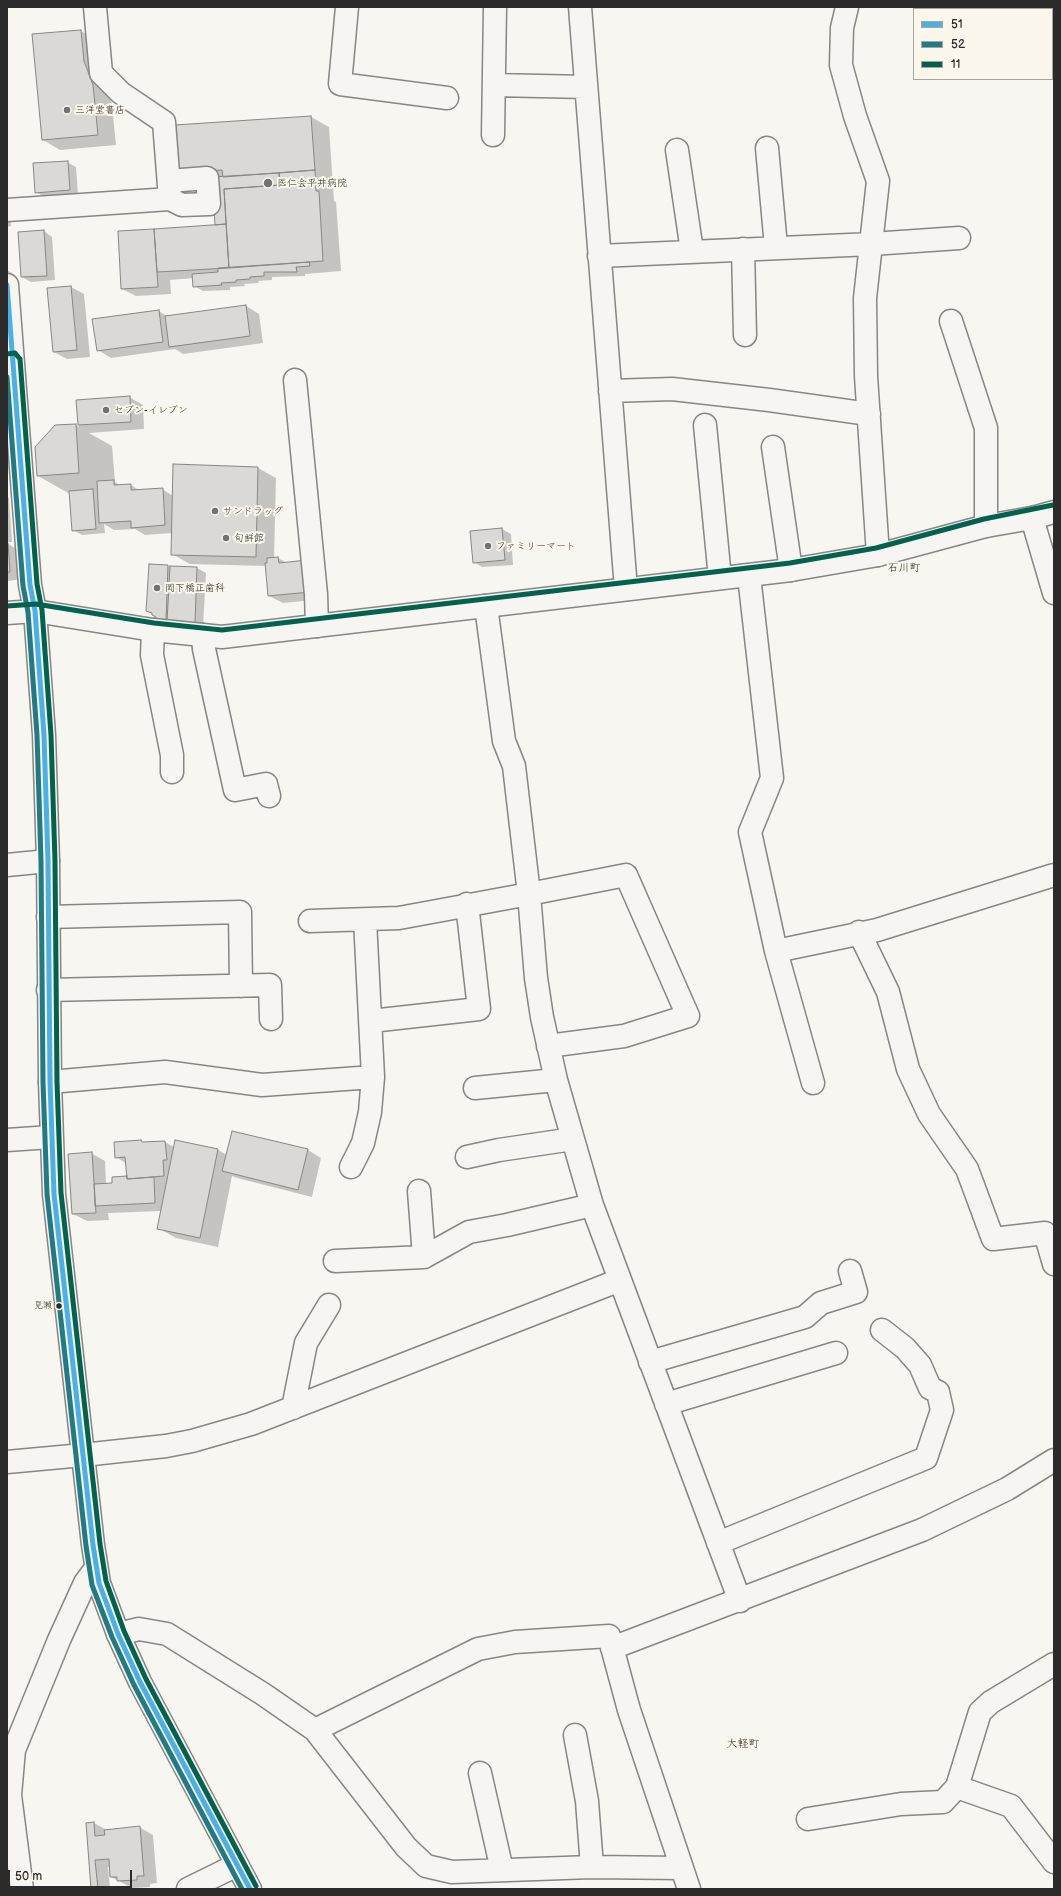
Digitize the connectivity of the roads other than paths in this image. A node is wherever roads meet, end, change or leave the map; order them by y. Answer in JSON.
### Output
{"nodes":[{"id":1,"x":95,"y":7,"type":"edge"},
{"id":2,"x":347,"y":7,"type":"edge"},
{"id":3,"x":495,"y":7,"type":"edge"},
{"id":4,"x":580,"y":7,"type":"edge"},
{"id":5,"x":847,"y":7,"type":"edge"},
{"id":6,"x":494,"y":85,"type":"junction"},
{"id":7,"x":586,"y":87,"type":"junction"},
{"id":8,"x":447,"y":98,"type":"dead end"},
{"id":9,"x":494,"y":135,"type":"dead end"},
{"id":10,"x":766,"y":148,"type":"dead end"},
{"id":11,"x":677,"y":150,"type":"dead end"},
{"id":12,"x":7,"y":210,"type":"edge"},
{"id":13,"x":959,"y":238,"type":"dead end"},
{"id":14,"x":872,"y":244,"type":"junction"},
{"id":15,"x":776,"y":247,"type":"junction"},
{"id":16,"x":743,"y":249,"type":"junction"},
{"id":17,"x":692,"y":251,"type":"junction"},
{"id":18,"x":599,"y":256,"type":"junction"},
{"id":19,"x":7,"y":285,"type":"edge"},
{"id":20,"x":951,"y":320,"type":"dead end"},
{"id":21,"x":745,"y":335,"type":"dead end"},
{"id":22,"x":10,"y":360,"type":"edge"},
{"id":23,"x":295,"y":380,"type":"dead end"},
{"id":24,"x":610,"y":391,"type":"junction"},
{"id":25,"x":869,"y":414,"type":"junction"},
{"id":26,"x":705,"y":425,"type":"dead end"},
{"id":27,"x":773,"y":447,"type":"dead end"},
{"id":28,"x":1054,"y":512,"type":"edge"},
{"id":29,"x":1032,"y":518,"type":"junction"},
{"id":30,"x":986,"y":526,"type":"junction"},
{"id":31,"x":878,"y":555,"type":"junction"},
{"id":32,"x":791,"y":570,"type":"junction"},
{"id":33,"x":749,"y":576,"type":"junction"},
{"id":34,"x":720,"y":578,"type":"junction"},
{"id":35,"x":626,"y":589,"type":"junction"},
{"id":36,"x":1054,"y":593,"type":"edge"},
{"id":37,"x":486,"y":606,"type":"junction"},
{"id":38,"x":35,"y":612,"type":"junction"},
{"id":39,"x":7,"y":613,"type":"edge"},
{"id":40,"x":317,"y":626,"type":"junction"},
{"id":41,"x":153,"y":630,"type":"junction"},
{"id":42,"x":203,"y":635,"type":"junction"},
{"id":43,"x":172,"y":772,"type":"dead end"},
{"id":44,"x":268,"y":796,"type":"dead end"},
{"id":45,"x":48,"y":862,"type":"junction"},
{"id":46,"x":7,"y":865,"type":"edge"},
{"id":47,"x":1054,"y":875,"type":"edge"},
{"id":48,"x":529,"y":894,"type":"junction"},
{"id":49,"x":467,"y":904,"type":"junction"},
{"id":50,"x":48,"y":917,"type":"junction"},
{"id":51,"x":365,"y":920,"type":"junction"},
{"id":52,"x":310,"y":921,"type":"dead end"},
{"id":53,"x":858,"y":932,"type":"junction"},
{"id":54,"x":776,"y":951,"type":"junction"},
{"id":55,"x":241,"y":986,"type":"junction"},
{"id":56,"x":48,"y":990,"type":"junction"},
{"id":57,"x":271,"y":1019,"type":"dead end"},
{"id":58,"x":371,"y":1021,"type":"junction"},
{"id":59,"x":548,"y":1046,"type":"junction"},
{"id":60,"x":373,"y":1077,"type":"junction"},
{"id":61,"x":556,"y":1080,"type":"junction"},
{"id":62,"x":50,"y":1082,"type":"junction"},
{"id":63,"x":813,"y":1083,"type":"dead end"},
{"id":64,"x":475,"y":1088,"type":"dead end"},
{"id":65,"x":51,"y":1137,"type":"junction"},
{"id":66,"x":573,"y":1139,"type":"junction"},
{"id":67,"x":7,"y":1140,"type":"edge"},
{"id":68,"x":467,"y":1157,"type":"dead end"},
{"id":69,"x":351,"y":1168,"type":"dead end"},
{"id":70,"x":419,"y":1191,"type":"dead end"},
{"id":71,"x":592,"y":1206,"type":"junction"},
{"id":72,"x":424,"y":1257,"type":"junction"},
{"id":73,"x":335,"y":1261,"type":"dead end"},
{"id":74,"x":1054,"y":1264,"type":"edge"},
{"id":75,"x":850,"y":1271,"type":"dead end"},
{"id":76,"x":620,"y":1280,"type":"junction"},
{"id":77,"x":329,"y":1305,"type":"dead end"},
{"id":78,"x":882,"y":1330,"type":"dead end"},
{"id":79,"x":836,"y":1353,"type":"dead end"},
{"id":80,"x":650,"y":1362,"type":"junction"},
{"id":81,"x":666,"y":1404,"type":"junction"},
{"id":82,"x":293,"y":1408,"type":"junction"},
{"id":83,"x":83,"y":1455,"type":"junction"},
{"id":84,"x":1054,"y":1460,"type":"edge"},
{"id":85,"x":7,"y":1462,"type":"edge"},
{"id":86,"x":718,"y":1543,"type":"junction"},
{"id":87,"x":96,"y":1568,"type":"junction"},
{"id":88,"x":740,"y":1601,"type":"junction"},
{"id":89,"x":118,"y":1634,"type":"junction"},
{"id":90,"x":612,"y":1648,"type":"junction"},
{"id":91,"x":1054,"y":1664,"type":"edge"},
{"id":92,"x":315,"y":1730,"type":"junction"},
{"id":93,"x":575,"y":1735,"type":"dead end"},
{"id":94,"x":480,"y":1774,"type":"dead end"},
{"id":95,"x":957,"y":1787,"type":"junction"},
{"id":96,"x":8,"y":1794,"type":"edge"},
{"id":97,"x":808,"y":1819,"type":"dead end"},
{"id":98,"x":1054,"y":1862,"type":"edge"},
{"id":99,"x":237,"y":1865,"type":"junction"},
{"id":100,"x":592,"y":1866,"type":"junction"},
{"id":101,"x":681,"y":1868,"type":"junction"},
{"id":102,"x":502,"y":1870,"type":"junction"},
{"id":103,"x":22,"y":1889,"type":"edge"},
{"id":104,"x":188,"y":1889,"type":"edge"},
{"id":105,"x":250,"y":1889,"type":"edge"},
{"id":106,"x":689,"y":1889,"type":"edge"}],
"edges":[{"from":1,"to":12,"type":"main road"},
{"from":2,"to":8,"type":"main road"},
{"from":3,"to":6,"type":"main road"},
{"from":4,"to":7,"type":"main road"},
{"from":5,"to":14,"type":"main road"},
{"from":6,"to":7,"type":"main road"},
{"from":6,"to":9,"type":"main road"},
{"from":7,"to":18,"type":"main road"},
{"from":10,"to":15,"type":"main road"},
{"from":11,"to":17,"type":"main road"},
{"from":13,"to":14,"type":"main road"},
{"from":14,"to":15,"type":"main road"},
{"from":14,"to":25,"type":"main road"},
{"from":15,"to":16,"type":"main road"},
{"from":16,"to":17,"type":"main road"},
{"from":16,"to":21,"type":"main road"},
{"from":17,"to":18,"type":"main road"},
{"from":18,"to":24,"type":"main road"},
{"from":19,"to":22,"type":"main road"},
{"from":20,"to":30,"type":"main road"},
{"from":22,"to":38,"type":"main road"},
{"from":23,"to":40,"type":"main road"},
{"from":24,"to":25,"type":"main road"},
{"from":24,"to":35,"type":"main road"},
{"from":25,"to":31,"type":"main road"},
{"from":26,"to":34,"type":"main road"},
{"from":27,"to":32,"type":"main road"},
{"from":28,"to":29,"type":"main road"},
{"from":29,"to":30,"type":"main road"},
{"from":29,"to":36,"type":"main road"},
{"from":30,"to":31,"type":"main road"},
{"from":31,"to":32,"type":"main road"},
{"from":32,"to":33,"type":"main road"},
{"from":33,"to":34,"type":"main road"},
{"from":33,"to":54,"type":"main road"},
{"from":34,"to":35,"type":"main road"},
{"from":35,"to":37,"type":"main road"},
{"from":37,"to":40,"type":"main road"},
{"from":37,"to":48,"type":"main road"},
{"from":38,"to":39,"type":"main road"},
{"from":38,"to":41,"type":"main road"},
{"from":38,"to":45,"type":"main road"},
{"from":40,"to":42,"type":"main road"},
{"from":41,"to":42,"type":"main road"},
{"from":41,"to":43,"type":"main road"},
{"from":42,"to":44,"type":"main road"},
{"from":45,"to":46,"type":"main road"},
{"from":45,"to":50,"type":"main road"},
{"from":47,"to":53,"type":"main road"},
{"from":48,"to":49,"type":"main road"},
{"from":48,"to":59,"type":"main road"},
{"from":48,"to":59,"type":"main road"},
{"from":49,"to":51,"type":"main road"},
{"from":49,"to":58,"type":"main road"},
{"from":50,"to":55,"type":"main road"},
{"from":50,"to":56,"type":"main road"},
{"from":51,"to":52,"type":"main road"},
{"from":51,"to":58,"type":"main road"},
{"from":53,"to":54,"type":"main road"},
{"from":53,"to":74,"type":"main road"},
{"from":54,"to":63,"type":"main road"},
{"from":55,"to":56,"type":"main road"},
{"from":55,"to":57,"type":"main road"},
{"from":56,"to":62,"type":"main road"},
{"from":58,"to":60,"type":"main road"},
{"from":59,"to":61,"type":"main road"},
{"from":60,"to":62,"type":"main road"},
{"from":60,"to":69,"type":"main road"},
{"from":61,"to":64,"type":"main road"},
{"from":61,"to":66,"type":"main road"},
{"from":62,"to":65,"type":"main road"},
{"from":65,"to":67,"type":"main road"},
{"from":65,"to":83,"type":"main road"},
{"from":66,"to":68,"type":"main road"},
{"from":66,"to":71,"type":"main road"},
{"from":70,"to":72,"type":"main road"},
{"from":71,"to":72,"type":"main road"},
{"from":71,"to":76,"type":"main road"},
{"from":72,"to":73,"type":"main road"},
{"from":75,"to":80,"type":"main road"},
{"from":76,"to":80,"type":"main road"},
{"from":76,"to":82,"type":"main road"},
{"from":77,"to":82,"type":"main road"},
{"from":78,"to":86,"type":"main road"},
{"from":79,"to":81,"type":"main road"},
{"from":80,"to":81,"type":"main road"},
{"from":81,"to":86,"type":"main road"},
{"from":82,"to":83,"type":"main road"},
{"from":83,"to":85,"type":"main road"},
{"from":83,"to":87,"type":"main road"},
{"from":84,"to":88,"type":"main road"},
{"from":86,"to":88,"type":"main road"},
{"from":87,"to":89,"type":"main road"},
{"from":87,"to":96,"type":"main road"},
{"from":88,"to":90,"type":"main road"},
{"from":89,"to":92,"type":"main road"},
{"from":89,"to":99,"type":"main road"},
{"from":90,"to":92,"type":"main road"},
{"from":90,"to":101,"type":"main road"},
{"from":91,"to":95,"type":"main road"},
{"from":92,"to":102,"type":"main road"},
{"from":93,"to":100,"type":"main road"},
{"from":94,"to":102,"type":"main road"},
{"from":95,"to":97,"type":"main road"},
{"from":95,"to":98,"type":"main road"},
{"from":96,"to":103,"type":"main road"},
{"from":99,"to":104,"type":"main road"},
{"from":99,"to":105,"type":"main road"},
{"from":100,"to":101,"type":"main road"},
{"from":100,"to":102,"type":"main road"},
{"from":101,"to":106,"type":"main road"}]}
